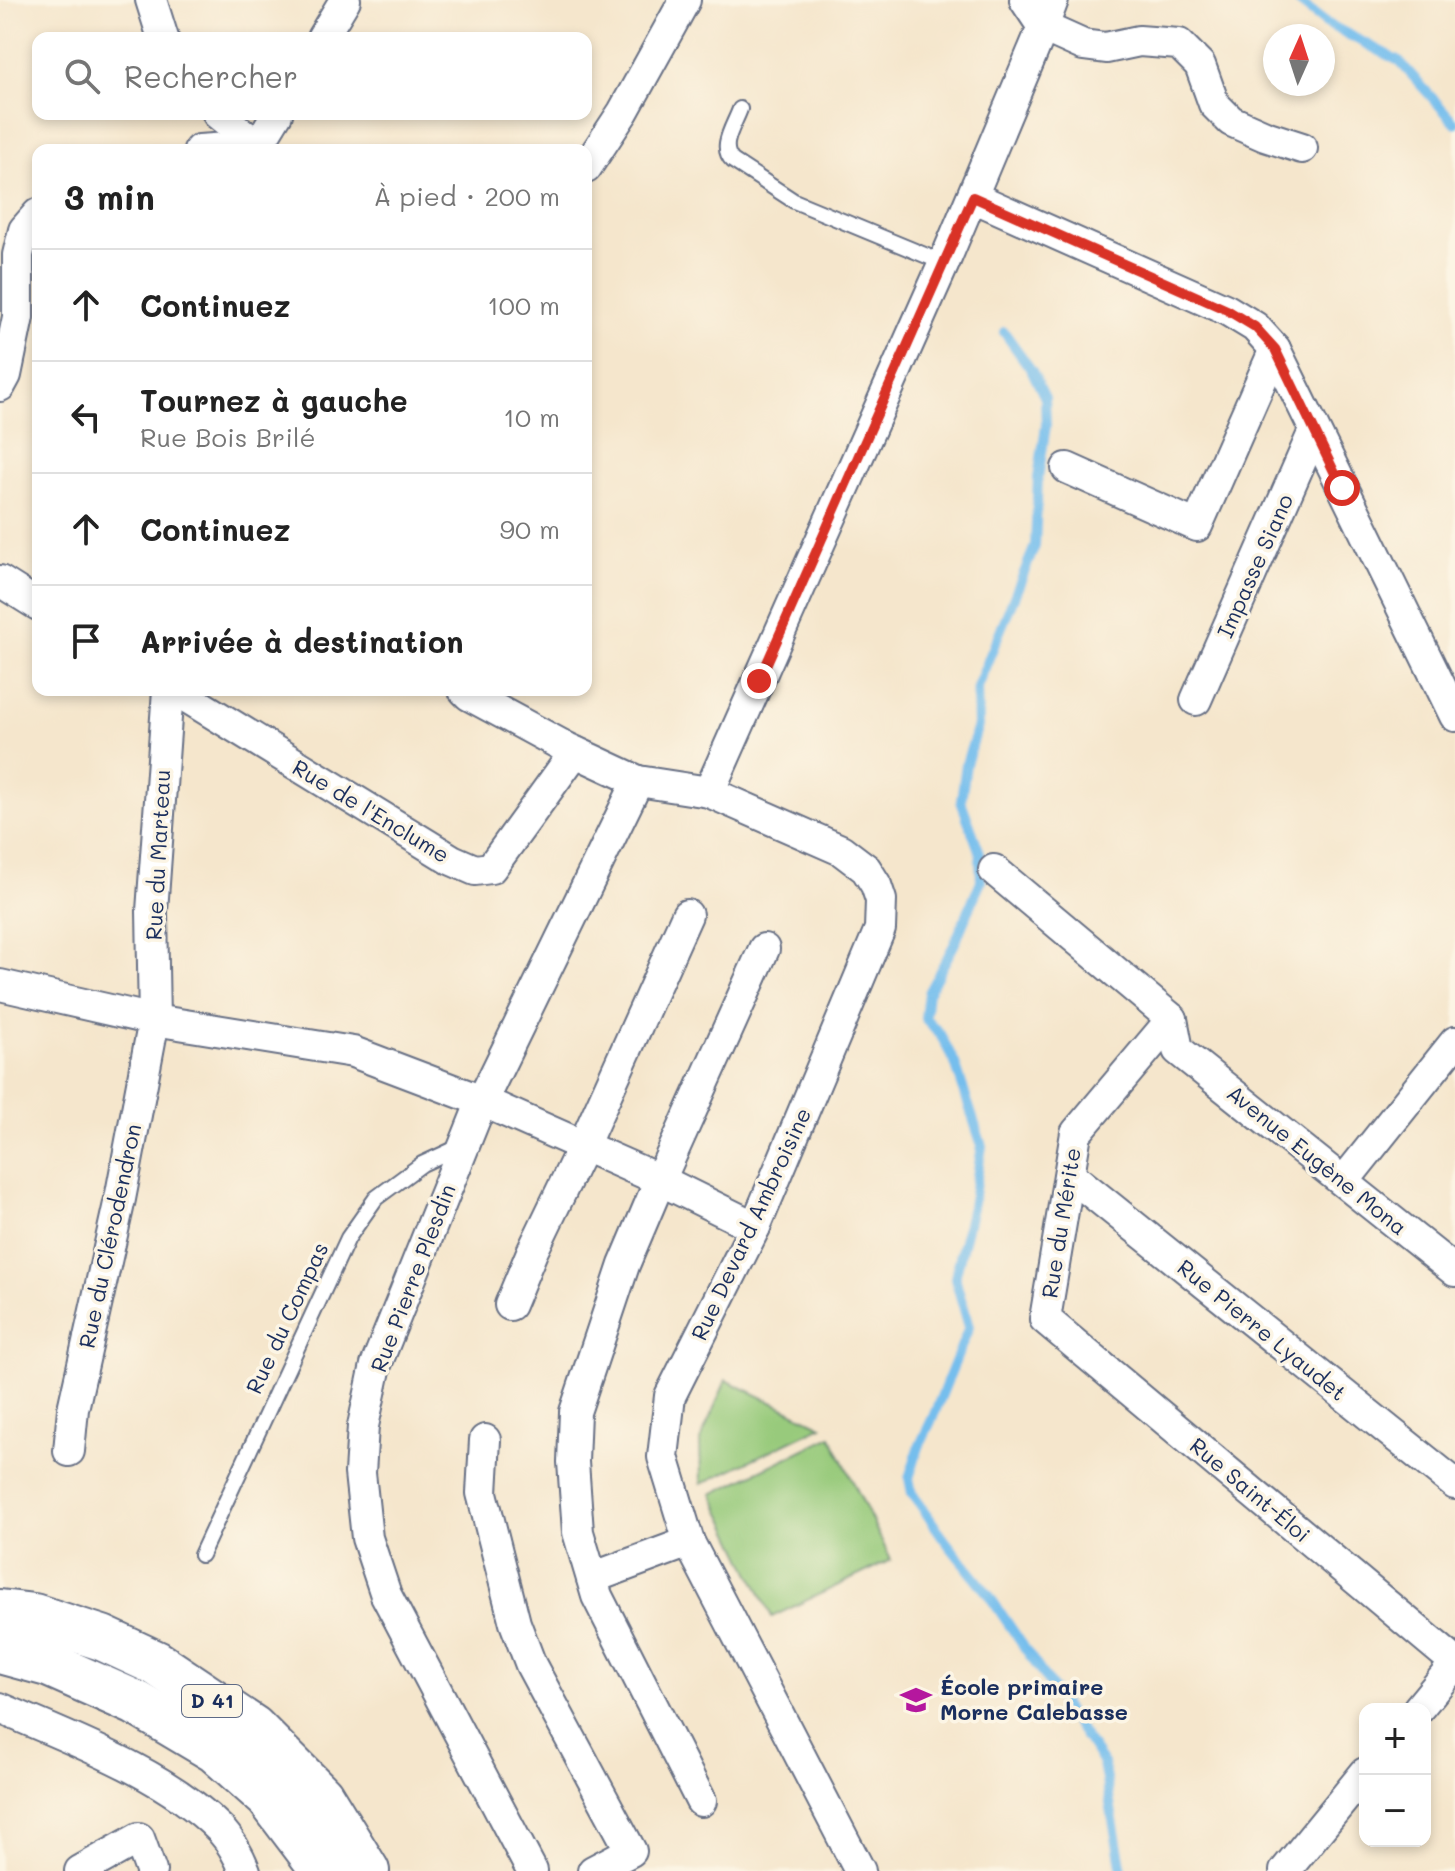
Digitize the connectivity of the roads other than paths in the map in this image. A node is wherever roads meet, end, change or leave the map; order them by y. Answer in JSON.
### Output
{"nodes":[{"id":1,"x":151,"y":0,"type":"edge"},
{"id":2,"x":345,"y":0,"type":"edge"},
{"id":3,"x":685,"y":0,"type":"edge"},
{"id":4,"x":1025,"y":0,"type":"edge"},
{"id":5,"x":1048,"y":13,"type":"edge"},
{"id":6,"x":161,"y":32,"type":"edge"},
{"id":7,"x":326,"y":32,"type":"edge"},
{"id":8,"x":740,"y":109,"type":"dead end"},
{"id":9,"x":225,"y":120,"type":"edge"},
{"id":10,"x":273,"y":120,"type":"edge"},
{"id":11,"x":252,"y":144,"type":"edge"},
{"id":12,"x":258,"y":144,"type":"edge"},
{"id":13,"x":1302,"y":148,"type":"dead end"},
{"id":14,"x":592,"y":159,"type":"edge"},
{"id":15,"x":973,"y":197,"type":"junction"},
{"id":16,"x":32,"y":221,"type":"edge"},
{"id":17,"x":944,"y":263,"type":"junction"},
{"id":18,"x":1275,"y":349,"type":"junction"},
{"id":19,"x":0,"y":386,"type":"edge"},
{"id":20,"x":1314,"y":431,"type":"junction"},
{"id":21,"x":1067,"y":468,"type":"dead end"},
{"id":22,"x":0,"y":581,"type":"edge"},
{"id":23,"x":32,"y":601,"type":"edge"},
{"id":24,"x":168,"y":696,"type":"edge"},
{"id":25,"x":185,"y":696,"type":"edge"},
{"id":26,"x":471,"y":696,"type":"edge"},
{"id":27,"x":1196,"y":700,"type":"dead end"},
{"id":28,"x":1455,"y":716,"type":"edge"},
{"id":29,"x":571,"y":750,"type":"junction"},
{"id":30,"x":638,"y":781,"type":"junction"},
{"id":31,"x":709,"y":792,"type":"junction"},
{"id":32,"x":994,"y":870,"type":"dead end"},
{"id":33,"x":687,"y":915,"type":"dead end"},
{"id":34,"x":764,"y":949,"type":"dead end"},
{"id":35,"x":0,"y":985,"type":"edge"},
{"id":36,"x":1172,"y":1019,"type":"junction"},
{"id":37,"x":154,"y":1020,"type":"junction"},
{"id":38,"x":1455,"y":1042,"type":"edge"},
{"id":39,"x":482,"y":1101,"type":"junction"},
{"id":40,"x":465,"y":1144,"type":"junction"},
{"id":41,"x":583,"y":1146,"type":"junction"},
{"id":42,"x":1070,"y":1175,"type":"junction"},
{"id":43,"x":660,"y":1180,"type":"junction"},
{"id":44,"x":1344,"y":1181,"type":"junction"},
{"id":45,"x":755,"y":1227,"type":"junction"},
{"id":46,"x":1455,"y":1271,"type":"edge"},
{"id":47,"x":510,"y":1305,"type":"dead end"},
{"id":48,"x":1045,"y":1319,"type":"joint"},
{"id":49,"x":485,"y":1440,"type":"dead end"},
{"id":50,"x":69,"y":1451,"type":"dead end"},
{"id":51,"x":1455,"y":1484,"type":"edge"},
{"id":52,"x":689,"y":1542,"type":"junction"},
{"id":53,"x":201,"y":1555,"type":"dead end"},
{"id":54,"x":592,"y":1578,"type":"junction"},
{"id":55,"x":0,"y":1612,"type":"edge"},
{"id":56,"x":0,"y":1651,"type":"edge"},
{"id":57,"x":1455,"y":1663,"type":"edge"},
{"id":58,"x":1423,"y":1703,"type":"edge"},
{"id":59,"x":0,"y":1708,"type":"edge"},
{"id":60,"x":1363,"y":1775,"type":"edge"},
{"id":61,"x":701,"y":1801,"type":"dead end"},
{"id":62,"x":80,"y":1871,"type":"edge"},
{"id":63,"x":151,"y":1871,"type":"edge"},
{"id":64,"x":245,"y":1871,"type":"edge"},
{"id":65,"x":324,"y":1871,"type":"edge"},
{"id":66,"x":367,"y":1871,"type":"edge"},
{"id":67,"x":532,"y":1871,"type":"edge"},
{"id":68,"x":593,"y":1871,"type":"edge"},
{"id":69,"x":860,"y":1871,"type":"edge"},
{"id":70,"x":1285,"y":1871,"type":"edge"}],
"edges":[{"from":1,"to":6,"type":"street"},
{"from":2,"to":7,"type":"street"},
{"from":3,"to":14,"type":"street"},
{"from":4,"to":5,"type":"street"},
{"from":5,"to":13,"type":"street"},
{"from":5,"to":15,"type":"street"},
{"from":8,"to":17,"type":"lane"},
{"from":9,"to":11,"type":"street"},
{"from":10,"to":12,"type":"street"},
{"from":15,"to":17,"type":"street"},
{"from":15,"to":18,"type":"street"},
{"from":16,"to":19,"type":"street"},
{"from":17,"to":31,"type":"street"},
{"from":18,"to":20,"type":"street"},
{"from":18,"to":21,"type":"street"},
{"from":20,"to":27,"type":"street","name":"Impasse Siano"},
{"from":20,"to":28,"type":"street"},
{"from":22,"to":23,"type":"street"},
{"from":24,"to":37,"type":"street","name":"Rue du Marteau"},
{"from":25,"to":29,"type":"street","name":"Rue de l'Enclume"},
{"from":26,"to":29,"type":"street","name":"Rue Devard Ambroisine"},
{"from":29,"to":30,"type":"street","name":"Rue Devard Ambroisine"},
{"from":30,"to":31,"type":"street","name":"Rue Devard Ambroisine"},
{"from":30,"to":39,"type":"street","name":"Rue Pierre Plesdin"},
{"from":31,"to":45,"type":"street","name":"Rue Devard Ambroisine"},
{"from":32,"to":36,"type":"street"},
{"from":33,"to":41,"type":"street"},
{"from":34,"to":43,"type":"street"},
{"from":35,"to":37,"type":"street"},
{"from":36,"to":42,"type":"street","name":"Rue du Mérite"},
{"from":36,"to":44,"type":"street","name":"Avenue Eugène Mona"},
{"from":37,"to":39,"type":"street"},
{"from":37,"to":50,"type":"street","name":"Rue du Clérodendron"},
{"from":38,"to":44,"type":"street"},
{"from":39,"to":40,"type":"street","name":"Rue Pierre Plesdin"},
{"from":39,"to":41,"type":"street"},
{"from":40,"to":53,"type":"lane","name":"Rue du Compas"},
{"from":40,"to":67,"type":"street","name":"Rue Pierre Plesdin"},
{"from":41,"to":43,"type":"street"},
{"from":41,"to":47,"type":"street"},
{"from":42,"to":48,"type":"street","name":"Rue du Mérite"},
{"from":42,"to":51,"type":"street","name":"Rue Pierre Lyaudet"},
{"from":43,"to":45,"type":"street"},
{"from":43,"to":54,"type":"street"},
{"from":44,"to":46,"type":"street","name":"Avenue Eugène Mona"},
{"from":45,"to":52,"type":"street","name":"Rue Devard Ambroisine"},
{"from":48,"to":57,"type":"street","name":"Rue Saint-Éloi"},
{"from":49,"to":68,"type":"street"},
{"from":52,"to":54,"type":"street"},
{"from":52,"to":69,"type":"street","name":"Rue Devard Ambroisine"},
{"from":54,"to":61,"type":"street"},
{"from":55,"to":66,"type":"highway","number":"D 41"},
{"from":56,"to":65,"type":"highway","number":"D 41"},
{"from":57,"to":58,"type":"street"},
{"from":59,"to":64,"type":"street"},
{"from":60,"to":70,"type":"street"},
{"from":62,"to":63,"type":"street"}]}
